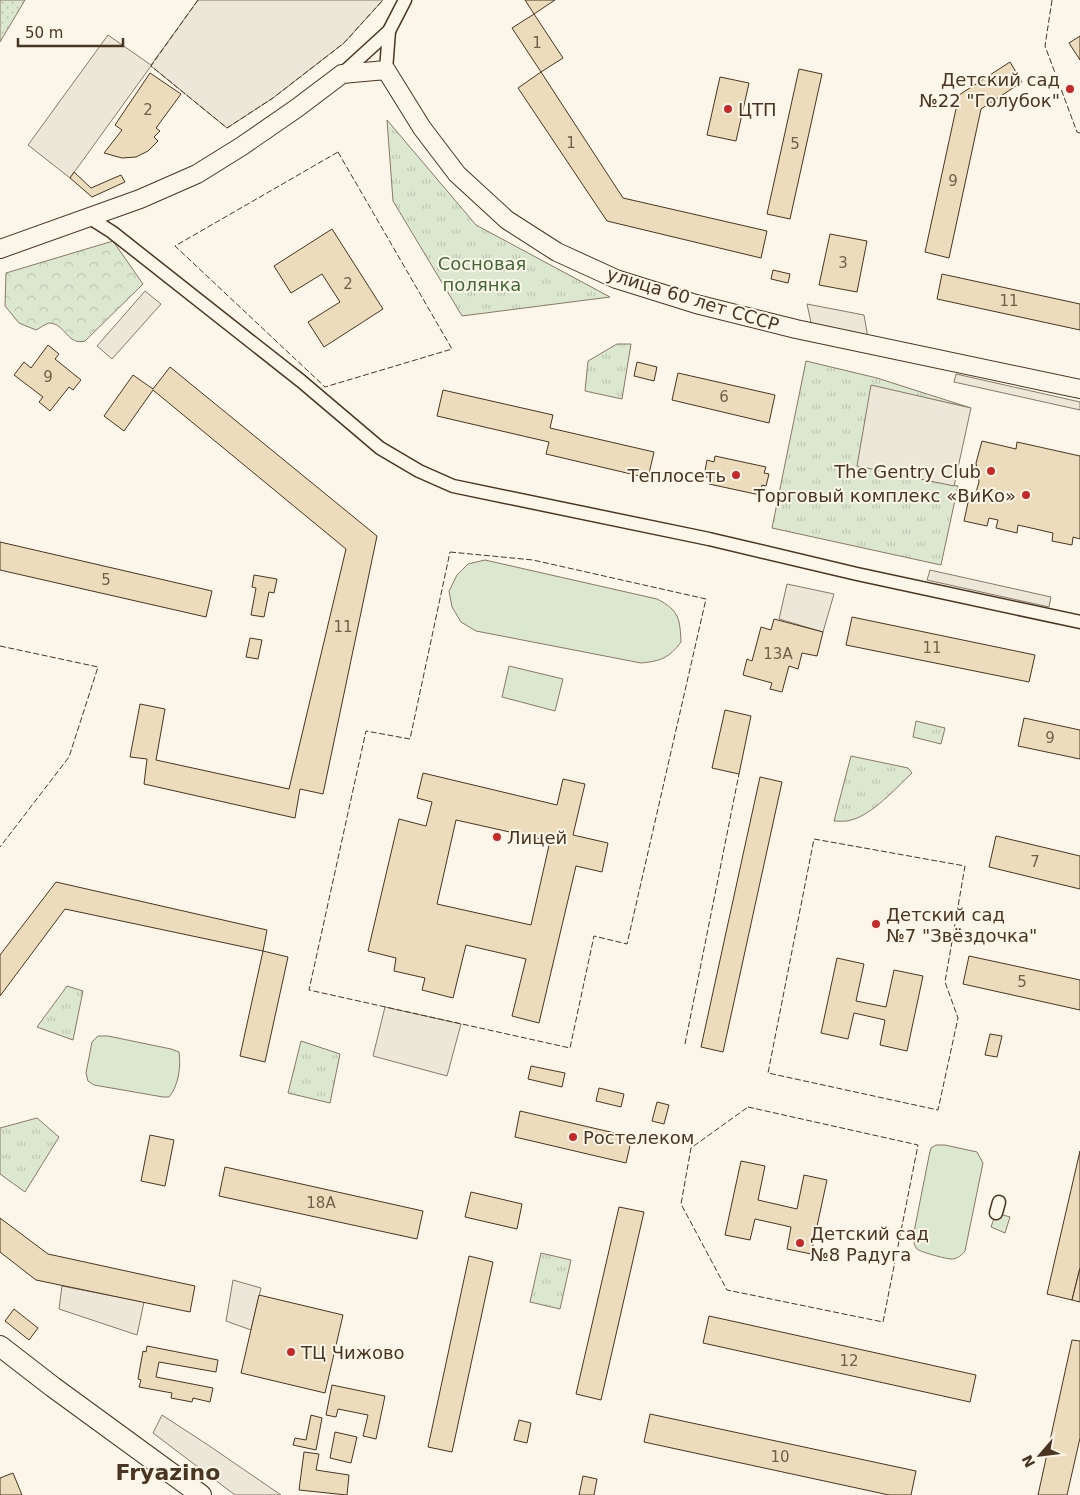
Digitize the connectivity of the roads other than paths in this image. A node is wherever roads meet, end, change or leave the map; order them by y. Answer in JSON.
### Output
{"nodes":[{"id":1,"x":405,"y":0,"type":"edge"},
{"id":2,"x":389,"y":31,"type":"junction"},
{"id":3,"x":386,"y":70,"type":"junction"},
{"id":4,"x":342,"y":74,"type":"junction"},
{"id":5,"x":90,"y":218,"type":"junction"},
{"id":6,"x":0,"y":249,"type":"edge"},
{"id":7,"x":1080,"y":389,"type":"edge"},
{"id":8,"x":1080,"y":622,"type":"edge"},
{"id":9,"x":0,"y":1346,"type":"edge"},
{"id":10,"x":201,"y":1495,"type":"edge"}],
"edges":[{"from":1,"to":2,"type":"street"},
{"from":2,"to":3,"type":"street"},
{"from":2,"to":4,"type":"street"},
{"from":3,"to":4,"type":"street"},
{"from":3,"to":7,"type":"street","name":"улица 60 лет СССР"},
{"from":4,"to":5,"type":"street"},
{"from":5,"to":6,"type":"street"},
{"from":5,"to":8,"type":"street"},
{"from":9,"to":10,"type":"main road"}]}
